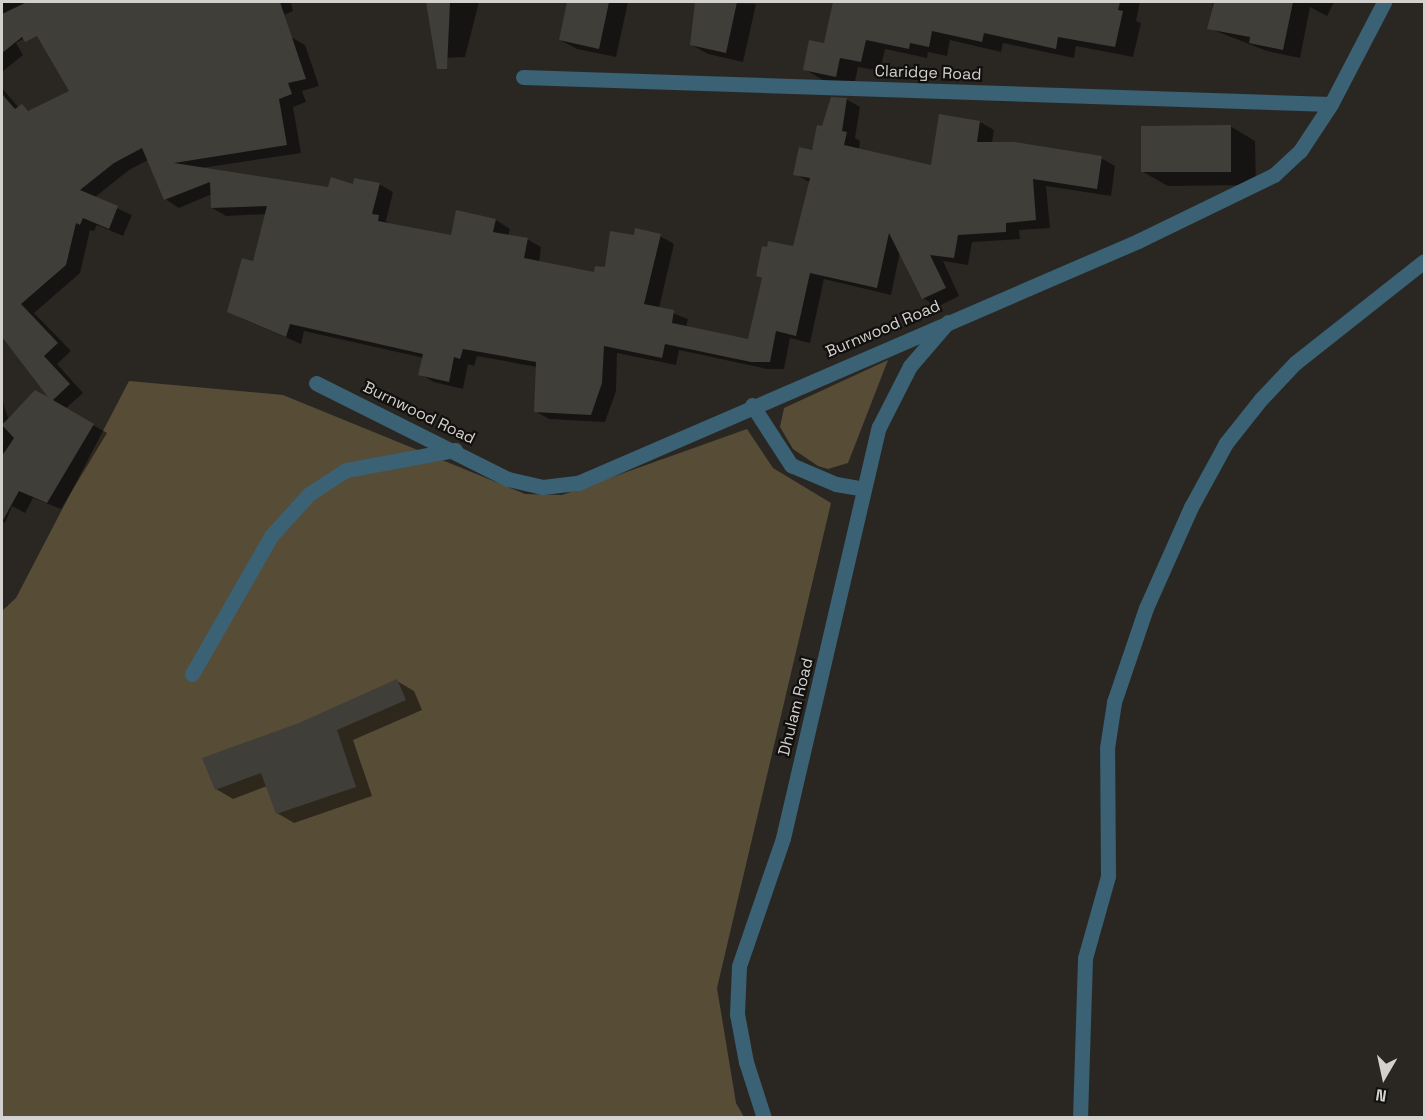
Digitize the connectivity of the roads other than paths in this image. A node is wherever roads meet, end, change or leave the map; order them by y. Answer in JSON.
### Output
{"nodes":[{"id":1,"x":1384,"y":2,"type":"edge"},
{"id":2,"x":523,"y":77,"type":"dead end"},
{"id":3,"x":1330,"y":104,"type":"junction"},
{"id":4,"x":1425,"y":261,"type":"edge"},
{"id":5,"x":950,"y":320,"type":"junction"},
{"id":6,"x":316,"y":383,"type":"dead end"},
{"id":7,"x":752,"y":405,"type":"junction"},
{"id":8,"x":455,"y":450,"type":"junction"},
{"id":9,"x":863,"y":489,"type":"junction"},
{"id":10,"x":192,"y":674,"type":"dead end"},
{"id":11,"x":764,"y":1118,"type":"edge"},
{"id":12,"x":1080,"y":1118,"type":"edge"}],
"edges":[{"from":1,"to":3,"type":"street","name":"Burnwood Road"},
{"from":2,"to":3,"type":"street","name":"Claridge Road"},
{"from":3,"to":5,"type":"street","name":"Burnwood Road"},
{"from":4,"to":12,"type":"street"},
{"from":5,"to":7,"type":"street","name":"Burnwood Road"},
{"from":5,"to":9,"type":"street","name":"Dhulam Road"},
{"from":6,"to":8,"type":"street","name":"Burnwood Road"},
{"from":7,"to":8,"type":"street","name":"Burnwood Road"},
{"from":7,"to":9,"type":"street"},
{"from":8,"to":10,"type":"street"},
{"from":9,"to":11,"type":"street","name":"Dhulam Road"}]}
